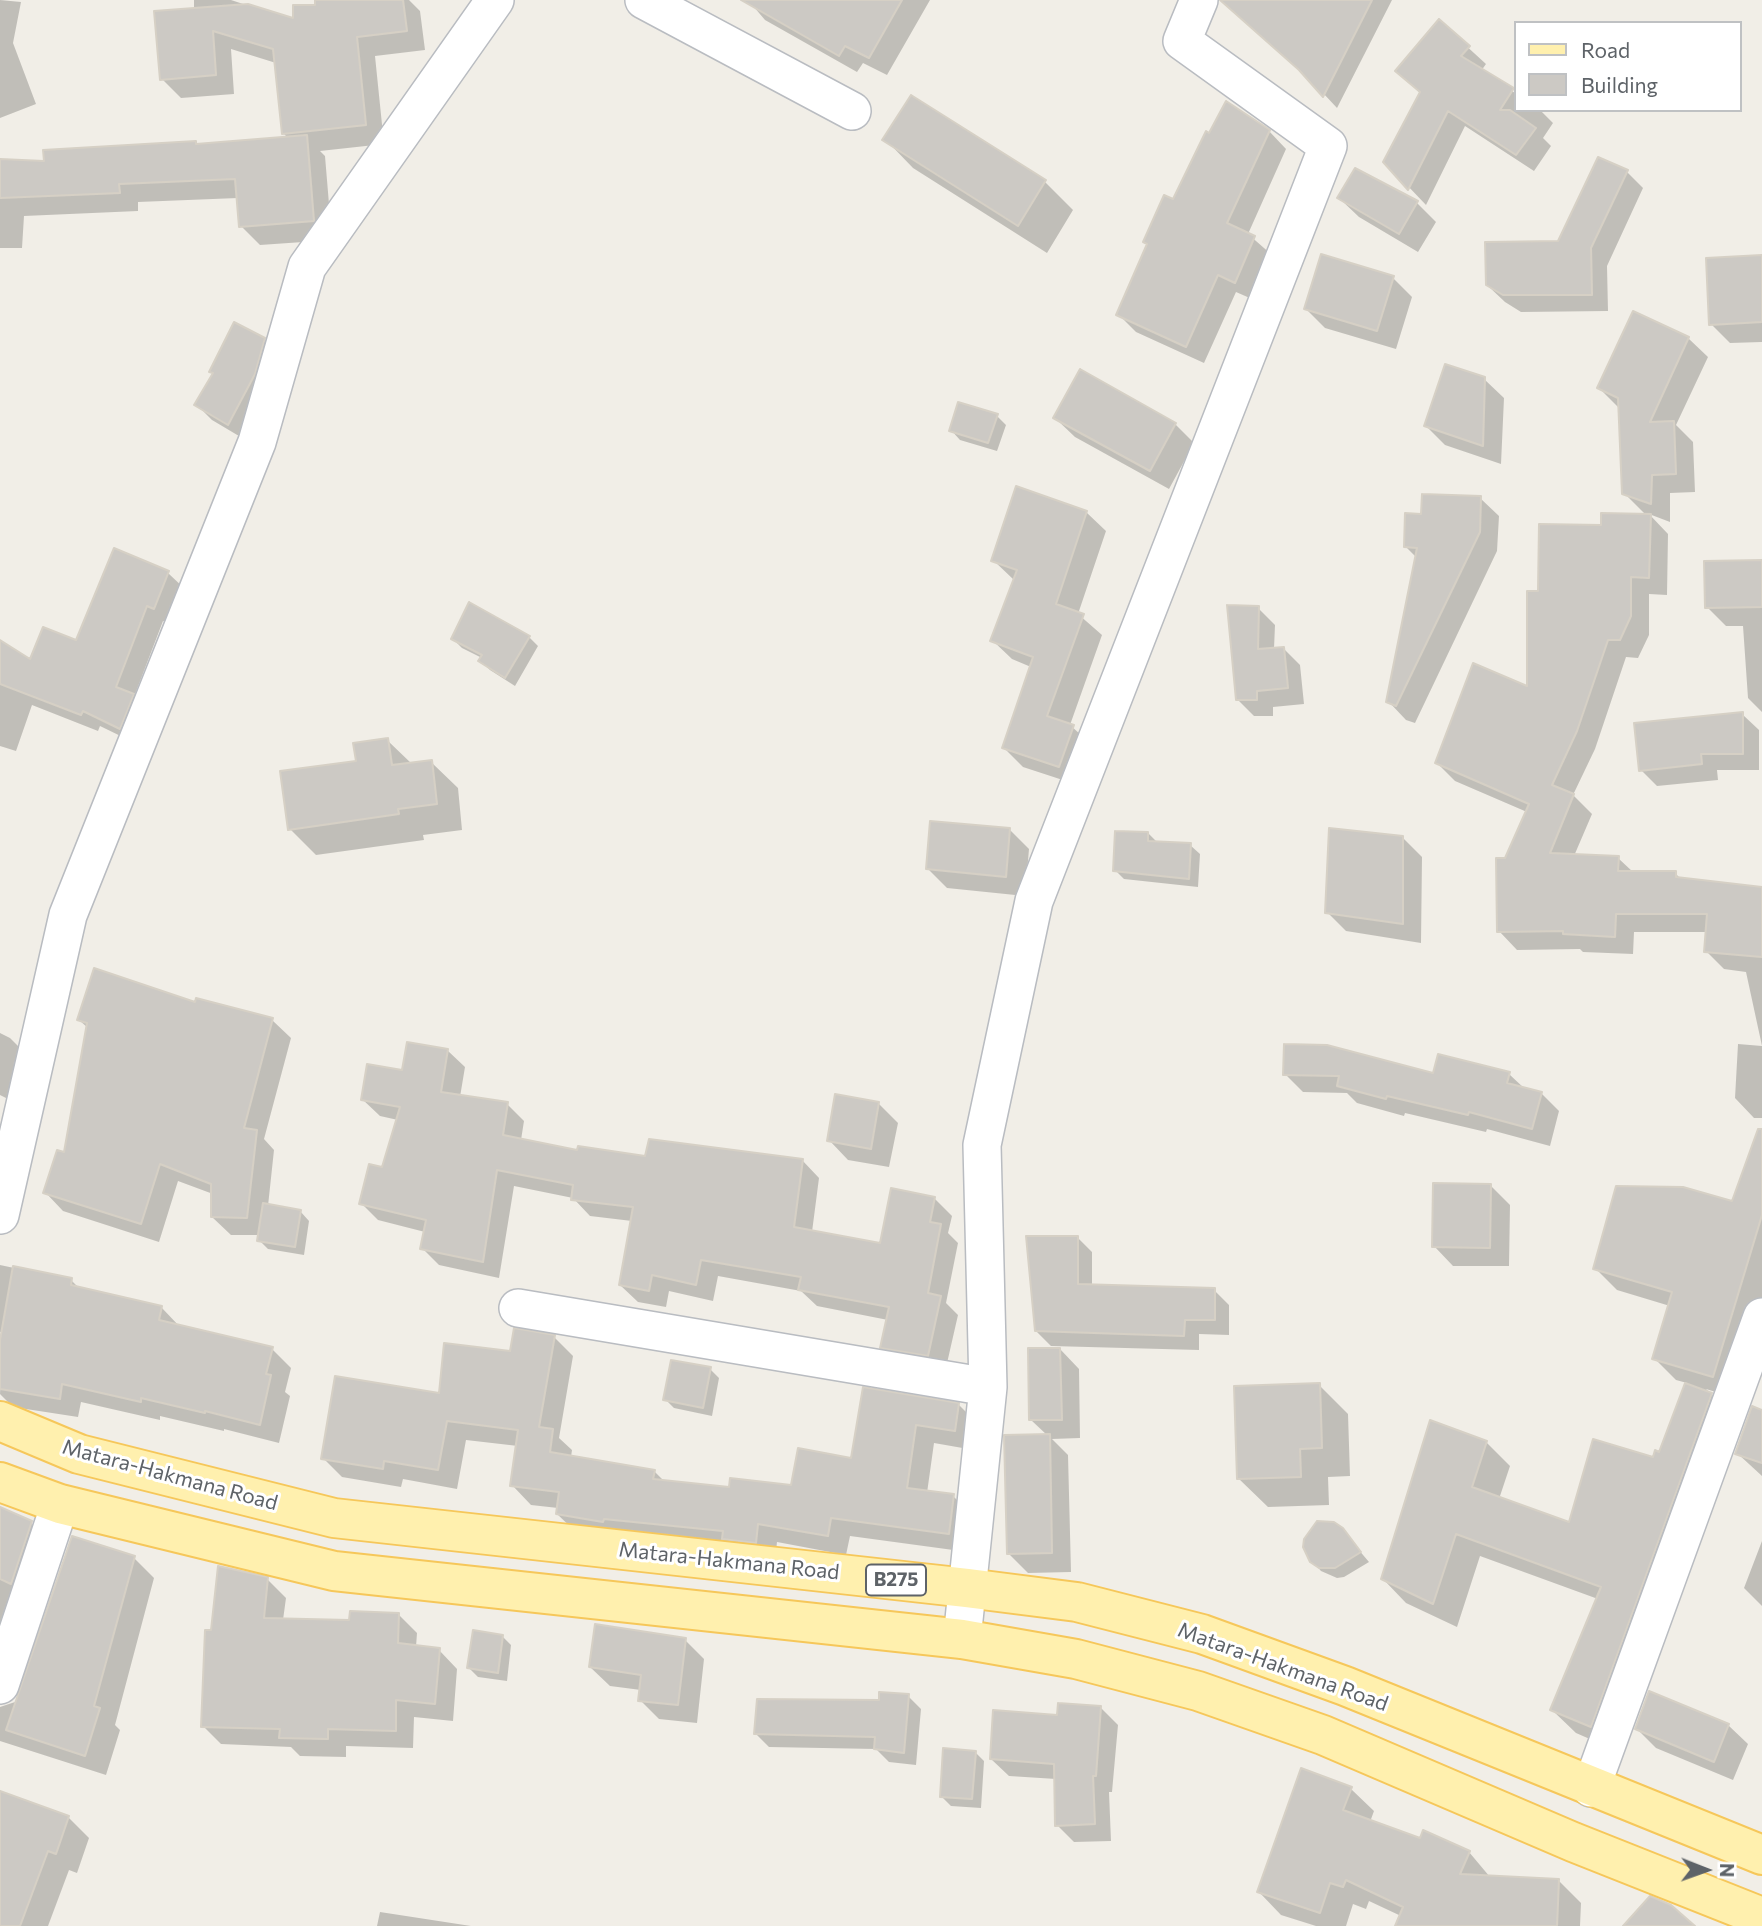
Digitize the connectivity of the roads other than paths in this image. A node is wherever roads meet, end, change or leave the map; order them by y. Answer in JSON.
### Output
{"nodes":[{"id":1,"x":495,"y":0,"type":"edge"},
{"id":2,"x":645,"y":0,"type":"edge"},
{"id":3,"x":1199,"y":0,"type":"edge"},
{"id":4,"x":852,"y":111,"type":"dead end"},
{"id":5,"x":0,"y":1215,"type":"edge"},
{"id":6,"x":518,"y":1308,"type":"dead end"},
{"id":7,"x":1762,"y":1317,"type":"edge"},
{"id":8,"x":988,"y":1387,"type":"junction"},
{"id":9,"x":0,"y":1421,"type":"edge"},
{"id":10,"x":0,"y":1482,"type":"edge"},
{"id":11,"x":60,"y":1504,"type":"junction"},
{"id":12,"x":967,"y":1587,"type":"junction"},
{"id":13,"x":962,"y":1639,"type":"junction"},
{"id":14,"x":0,"y":1685,"type":"edge"},
{"id":15,"x":1591,"y":1788,"type":"junction"},
{"id":16,"x":1762,"y":1856,"type":"edge"},
{"id":17,"x":1762,"y":1917,"type":"edge"}],
"edges":[{"from":1,"to":5,"type":"street"},
{"from":2,"to":4,"type":"street"},
{"from":3,"to":8,"type":"street"},
{"from":6,"to":8,"type":"street"},
{"from":7,"to":15,"type":"street"},
{"from":8,"to":12,"type":"street"},
{"from":9,"to":12,"type":"main road","name":"Matara-Hakmana Road","number":"B275"},
{"from":10,"to":11,"type":"main road"},
{"from":11,"to":13,"type":"main road"},
{"from":11,"to":14,"type":"street"},
{"from":12,"to":13,"type":"street"},
{"from":12,"to":15,"type":"main road","name":"Matara-Hakmana Road","number":"B275"},
{"from":13,"to":17,"type":"main road"},
{"from":15,"to":16,"type":"main road","name":"Matara-Hakmana Road","number":"B275"}]}
